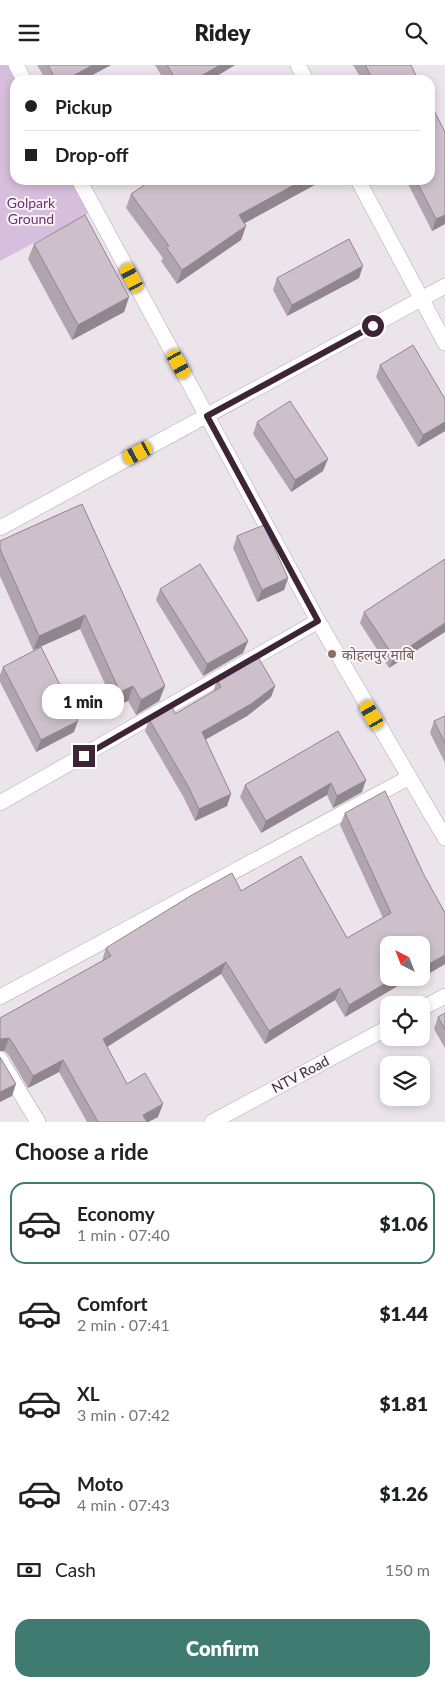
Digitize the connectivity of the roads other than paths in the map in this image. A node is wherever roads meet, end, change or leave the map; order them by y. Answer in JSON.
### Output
{"nodes":[{"id":1,"x":82,"y":185,"type":"edge"},
{"id":2,"x":361,"y":185,"type":"edge"},
{"id":3,"x":445,"y":286,"type":"edge"},
{"id":4,"x":421,"y":299,"type":"junction"},
{"id":5,"x":445,"y":343,"type":"edge"},
{"id":6,"x":207,"y":416,"type":"junction"},
{"id":7,"x":0,"y":528,"type":"edge"},
{"id":8,"x":318,"y":621,"type":"junction"},
{"id":9,"x":408,"y":778,"type":"junction"},
{"id":10,"x":0,"y":803,"type":"edge"},
{"id":11,"x":445,"y":838,"type":"edge"},
{"id":12,"x":445,"y":996,"type":"edge"},
{"id":13,"x":0,"y":997,"type":"edge"},
{"id":14,"x":430,"y":1004,"type":"edge"},
{"id":15,"x":380,"y":1032,"type":"edge"},
{"id":16,"x":0,"y":1059,"type":"edge"},
{"id":17,"x":38,"y":1122,"type":"edge"},
{"id":18,"x":212,"y":1122,"type":"edge"}],
"edges":[{"from":1,"to":6,"type":"street"},
{"from":2,"to":4,"type":"street"},
{"from":3,"to":4,"type":"street"},
{"from":4,"to":5,"type":"street"},
{"from":4,"to":6,"type":"street"},
{"from":6,"to":7,"type":"street"},
{"from":6,"to":8,"type":"street"},
{"from":8,"to":9,"type":"street"},
{"from":8,"to":10,"type":"street"},
{"from":9,"to":11,"type":"street"},
{"from":9,"to":13,"type":"street"},
{"from":12,"to":14,"type":"street"},
{"from":15,"to":18,"type":"street","name":"NTV Road"},
{"from":16,"to":17,"type":"street"}]}
